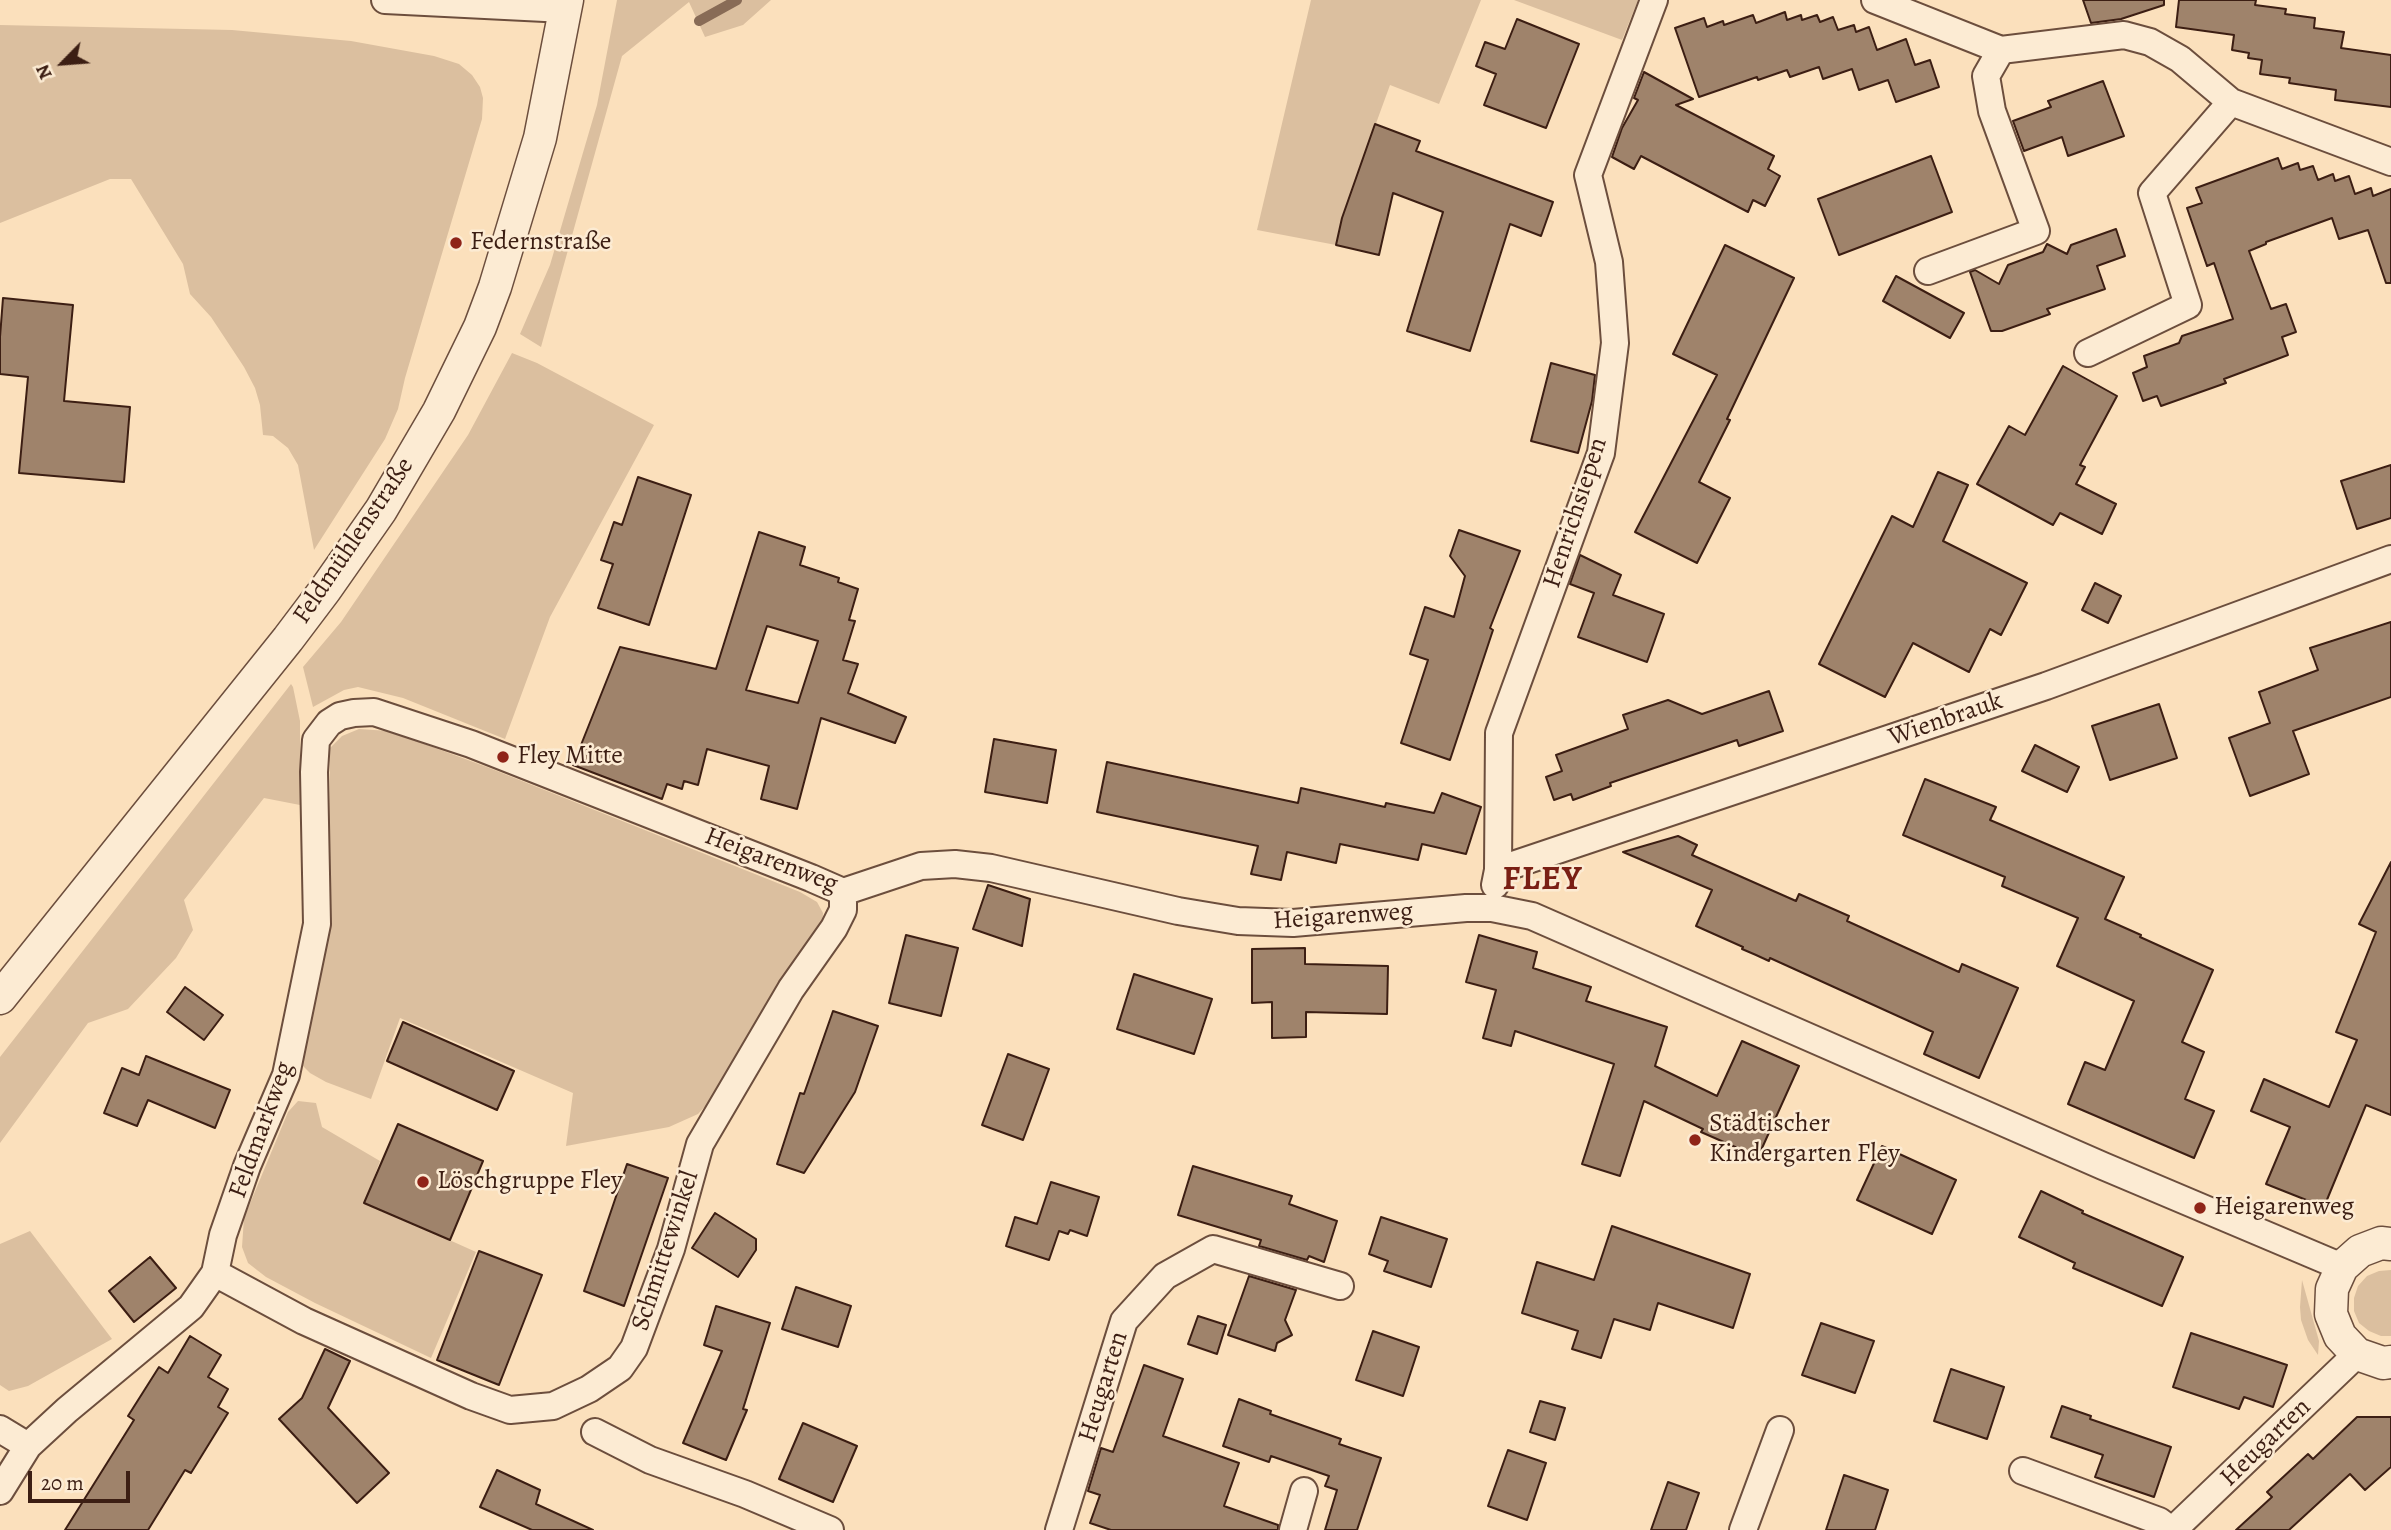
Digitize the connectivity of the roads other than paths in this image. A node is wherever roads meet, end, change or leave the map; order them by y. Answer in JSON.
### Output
{"nodes":[{"id":1,"x":385,"y":0,"type":"edge"},
{"id":2,"x":1654,"y":0,"type":"edge"},
{"id":3,"x":1875,"y":0,"type":"edge"},
{"id":4,"x":566,"y":5,"type":"edge"},
{"id":5,"x":2001,"y":50,"type":"junction"},
{"id":6,"x":2231,"y":102,"type":"junction"},
{"id":7,"x":2391,"y":162,"type":"edge"},
{"id":8,"x":1928,"y":271,"type":"dead end"},
{"id":9,"x":2088,"y":353,"type":"dead end"},
{"id":10,"x":2391,"y":559,"type":"edge"},
{"id":11,"x":321,"y":733,"type":"joint"},
{"id":12,"x":1497,"y":870,"type":"junction"},
{"id":13,"x":842,"y":892,"type":"junction"},
{"id":14,"x":1492,"y":908,"type":"junction"},
{"id":15,"x":0,"y":998,"type":"edge"},
{"id":16,"x":2391,"y":1244,"type":"edge"},
{"id":17,"x":2342,"y":1267,"type":"junction"},
{"id":18,"x":215,"y":1273,"type":"junction"},
{"id":19,"x":1340,"y":1286,"type":"dead end"},
{"id":20,"x":2357,"y":1354,"type":"junction"},
{"id":21,"x":2391,"y":1362,"type":"edge"},
{"id":22,"x":0,"y":1429,"type":"edge"},
{"id":23,"x":1780,"y":1430,"type":"dead end"},
{"id":24,"x":595,"y":1432,"type":"dead end"},
{"id":25,"x":28,"y":1446,"type":"junction"},
{"id":26,"x":2023,"y":1471,"type":"dead end"},
{"id":27,"x":0,"y":1491,"type":"edge"},
{"id":28,"x":1304,"y":1491,"type":"dead end"},
{"id":29,"x":830,"y":1530,"type":"edge"},
{"id":30,"x":1059,"y":1530,"type":"edge"},
{"id":31,"x":1293,"y":1530,"type":"edge"},
{"id":32,"x":1743,"y":1530,"type":"edge"},
{"id":33,"x":2172,"y":1530,"type":"edge"}],
"edges":[{"from":1,"to":4,"type":"street"},
{"from":2,"to":12,"type":"street","name":"Henrichsiepen"},
{"from":3,"to":5,"type":"street"},
{"from":4,"to":15,"type":"street","name":"Feldmühlenstraße"},
{"from":5,"to":6,"type":"street"},
{"from":5,"to":8,"type":"street"},
{"from":6,"to":7,"type":"street"},
{"from":6,"to":9,"type":"street"},
{"from":10,"to":12,"type":"street","name":"Wienbrauk"},
{"from":11,"to":13,"type":"street","name":"Heigarenweg"},
{"from":11,"to":18,"type":"street","name":"Feldmarkweg"},
{"from":12,"to":14,"type":"street","name":"Henrichsiepen"},
{"from":13,"to":14,"type":"street","name":"Heigarenweg"},
{"from":13,"to":18,"type":"street","name":"Schmittewinkel"},
{"from":14,"to":17,"type":"street","name":"Heigarenweg"},
{"from":16,"to":17,"type":"street"},
{"from":17,"to":20,"type":"street"},
{"from":18,"to":25,"type":"street","name":"Feldmarkweg"},
{"from":19,"to":30,"type":"street","name":"Heugarten"},
{"from":20,"to":21,"type":"street"},
{"from":20,"to":33,"type":"street","name":"Heugarten"},
{"from":22,"to":25,"type":"street"},
{"from":23,"to":32,"type":"street"},
{"from":24,"to":29,"type":"street"},
{"from":25,"to":27,"type":"street","name":"Feldmarkweg"},
{"from":26,"to":33,"type":"street"},
{"from":28,"to":31,"type":"street"}]}
